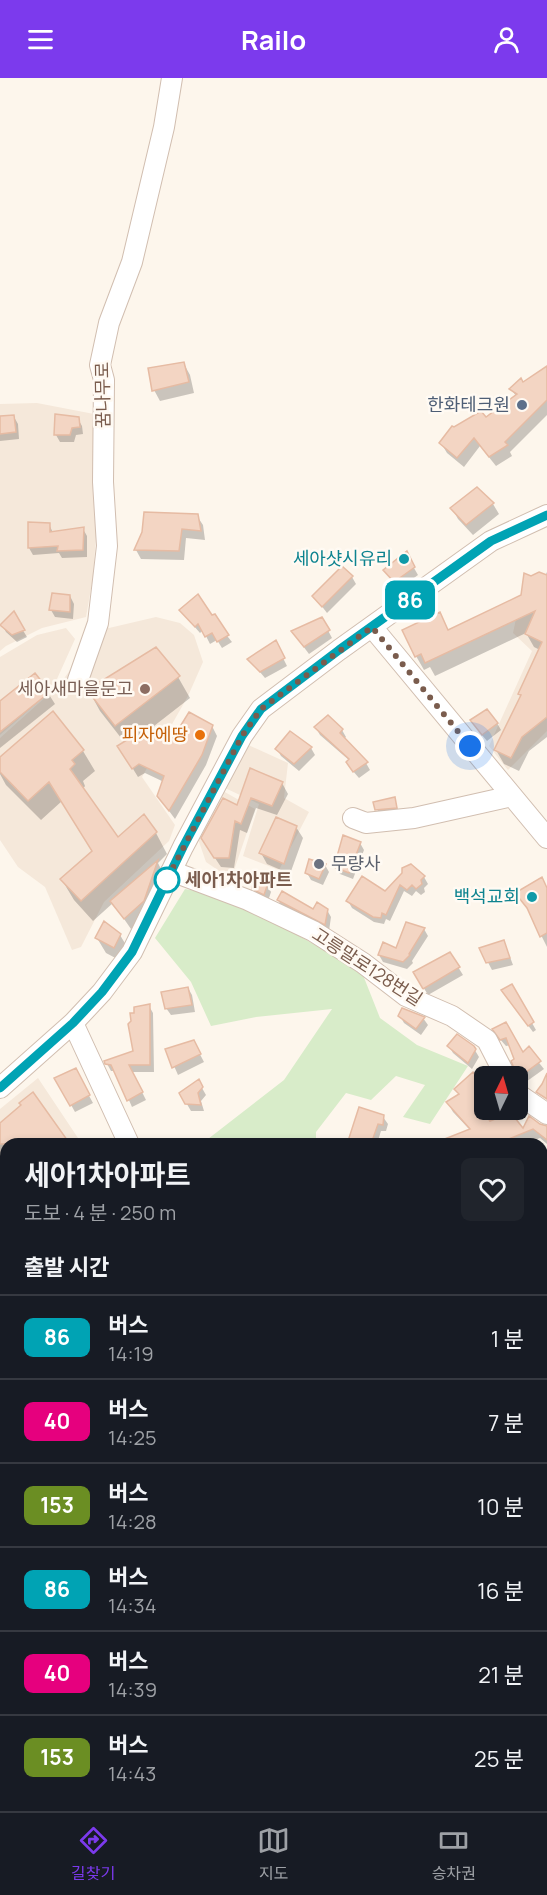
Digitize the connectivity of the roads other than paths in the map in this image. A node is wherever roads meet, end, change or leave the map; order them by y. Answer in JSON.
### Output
{"nodes":[{"id":1,"x":172,"y":78,"type":"edge"},
{"id":2,"x":547,"y":514,"type":"edge"},
{"id":3,"x":372,"y":627,"type":"junction"},
{"id":4,"x":78,"y":680,"type":"dead end"},
{"id":5,"x":512,"y":796,"type":"junction"},
{"id":6,"x":353,"y":818,"type":"dead end"},
{"id":7,"x":547,"y":838,"type":"edge"},
{"id":8,"x":171,"y":871,"type":"junction"},
{"id":9,"x":73,"y":1023,"type":"junction"},
{"id":10,"x":500,"y":1066,"type":"edge"},
{"id":11,"x":0,"y":1088,"type":"edge"},
{"id":12,"x":528,"y":1101,"type":"edge"},
{"id":13,"x":547,"y":1114,"type":"edge"},
{"id":14,"x":126,"y":1138,"type":"edge"}],
"edges":[{"from":1,"to":4,"type":"street","name":"꿈나무로"},
{"from":2,"to":3,"type":"street"},
{"from":3,"to":5,"type":"street"},
{"from":3,"to":8,"type":"street"},
{"from":5,"to":6,"type":"street"},
{"from":5,"to":7,"type":"street"},
{"from":8,"to":9,"type":"street"},
{"from":8,"to":10,"type":"street","name":"고릉말로128번길"},
{"from":9,"to":11,"type":"street"},
{"from":9,"to":14,"type":"street"},
{"from":12,"to":13,"type":"street"}]}
